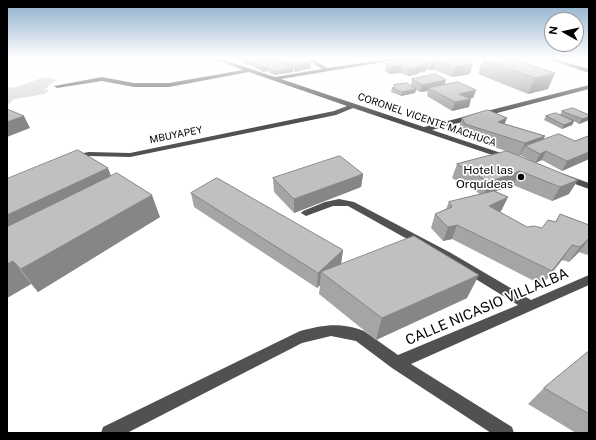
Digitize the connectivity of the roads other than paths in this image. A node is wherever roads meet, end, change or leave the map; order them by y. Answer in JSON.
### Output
{"nodes":[{"id":1,"x":204,"y":79,"type":"edge"},
{"id":2,"x":277,"y":79,"type":"edge"},
{"id":3,"x":57,"y":86,"type":"dead end"},
{"id":4,"x":589,"y":87,"type":"edge"},
{"id":5,"x":354,"y":106,"type":"junction"},
{"id":6,"x":424,"y":130,"type":"junction"},
{"id":7,"x":69,"y":159,"type":"edge"},
{"id":8,"x":514,"y":160,"type":"edge"},
{"id":9,"x":559,"y":176,"type":"edge"},
{"id":10,"x":589,"y":186,"type":"edge"},
{"id":11,"x":306,"y":213,"type":"dead end"},
{"id":12,"x":589,"y":280,"type":"edge"},
{"id":13,"x":529,"y":305,"type":"junction"},
{"id":14,"x":397,"y":362,"type":"junction"},
{"id":15,"x":109,"y":433,"type":"edge"},
{"id":16,"x":506,"y":433,"type":"edge"}],
"edges":[{"from":1,"to":3,"type":"street"},
{"from":2,"to":5,"type":"street","name":"CORONEL VICENTE MACHUCA"},
{"from":4,"to":6,"type":"street"},
{"from":5,"to":6,"type":"street","name":"CORONEL VICENTE MACHUCA"},
{"from":5,"to":7,"type":"street","name":"MBUYAPEY"},
{"from":6,"to":8,"type":"street","name":"CORONEL VICENTE MACHUCA"},
{"from":9,"to":10,"type":"street"},
{"from":11,"to":13,"type":"street"},
{"from":12,"to":13,"type":"street","name":"CALLE NICASIO VILLALBA"},
{"from":13,"to":14,"type":"street","name":"CALLE NICASIO VILLALBA"},
{"from":14,"to":15,"type":"street"},
{"from":14,"to":16,"type":"street"}]}
